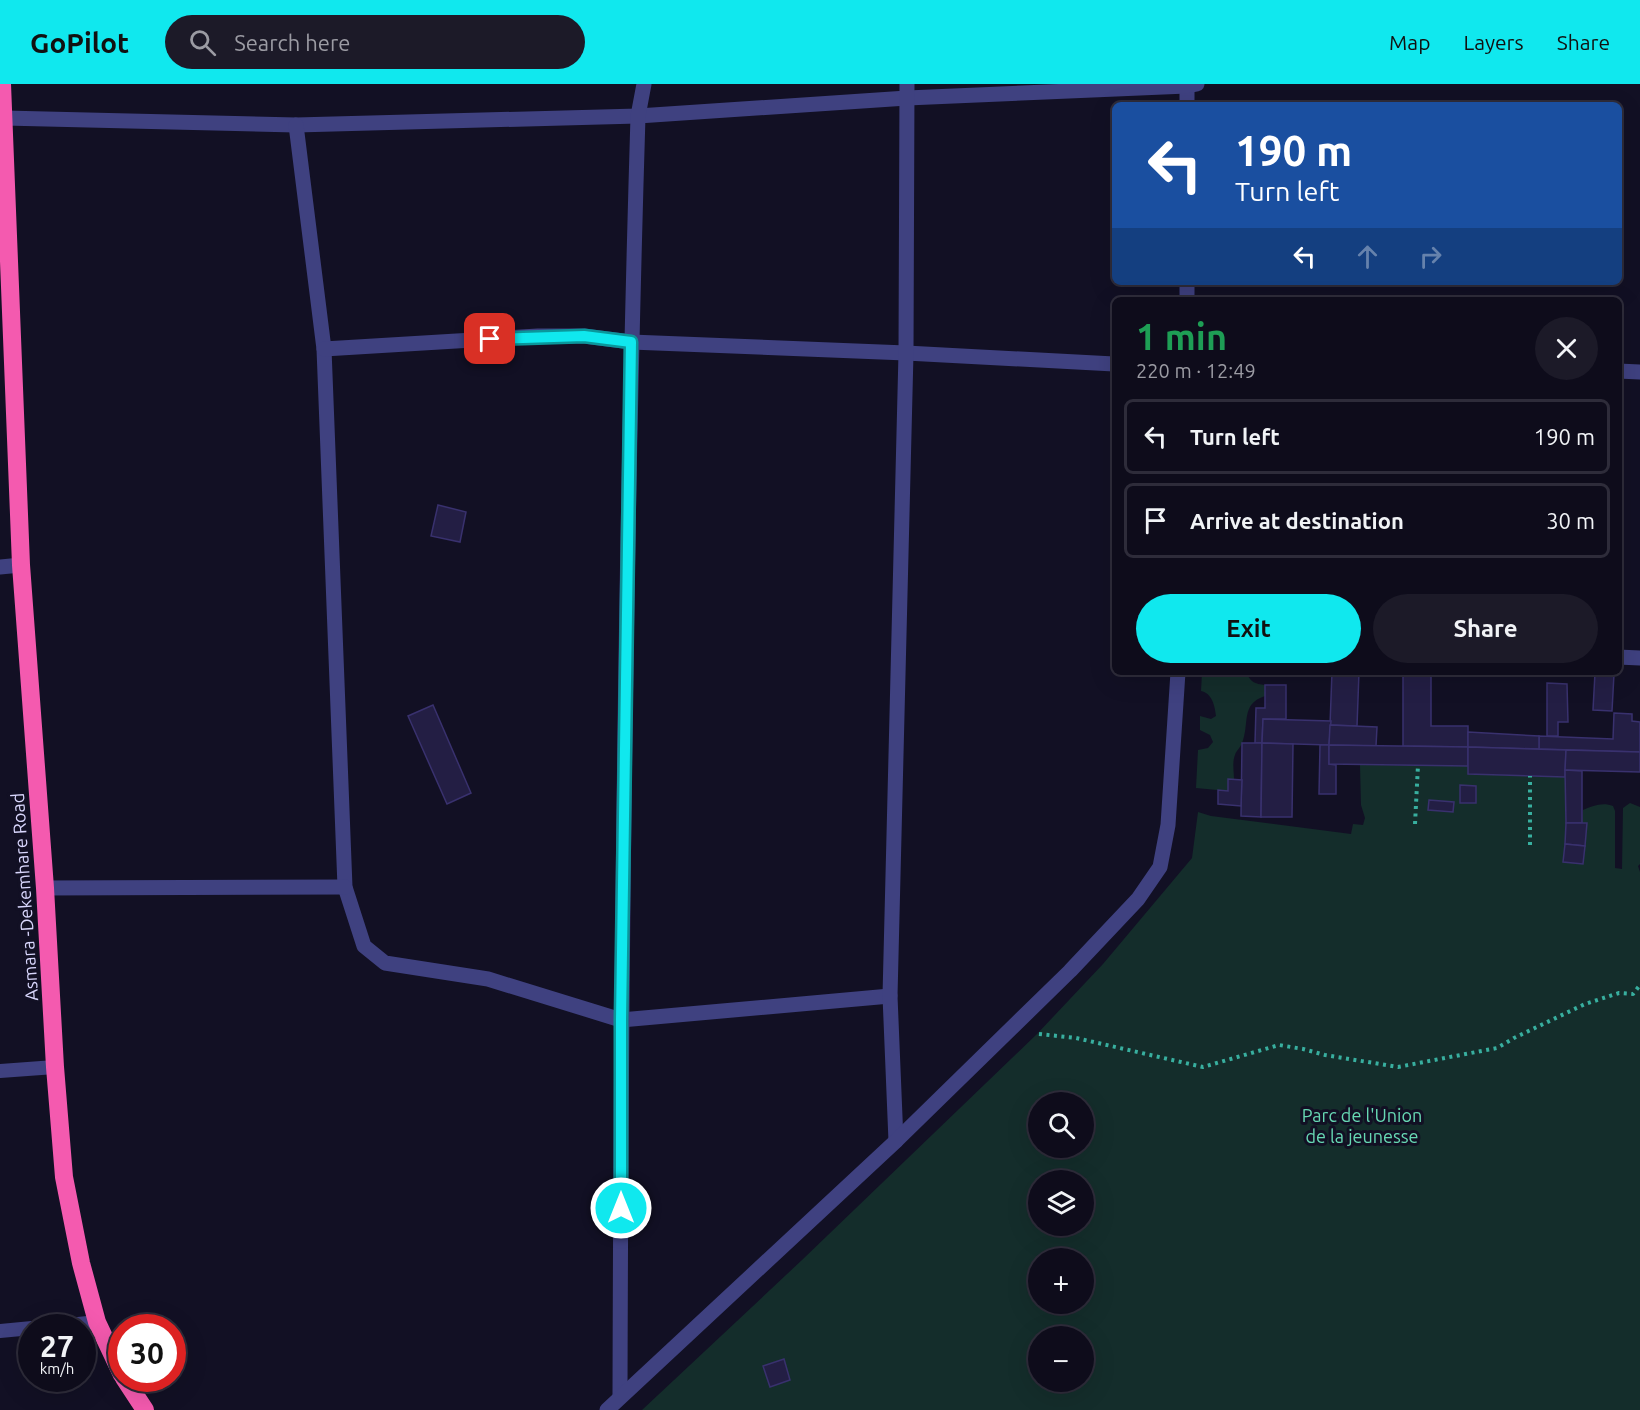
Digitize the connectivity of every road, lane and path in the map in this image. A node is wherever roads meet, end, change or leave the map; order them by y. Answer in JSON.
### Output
{"nodes":[{"id":1,"x":2,"y":84,"type":"edge"},
{"id":2,"x":644,"y":84,"type":"edge"},
{"id":3,"x":1190,"y":85,"type":"edge"},
{"id":4,"x":907,"y":91,"type":"edge"},
{"id":5,"x":1187,"y":102,"type":"edge"},
{"id":6,"x":638,"y":116,"type":"junction"},
{"id":7,"x":4,"y":118,"type":"junction"},
{"id":8,"x":296,"y":125,"type":"junction"},
{"id":9,"x":631,"y":342,"type":"junction"},
{"id":10,"x":324,"y":349,"type":"junction"},
{"id":11,"x":906,"y":353,"type":"junction"},
{"id":12,"x":1112,"y":364,"type":"edge"},
{"id":13,"x":1622,"y":371,"type":"edge"},
{"id":14,"x":1640,"y":372,"type":"edge"},
{"id":15,"x":21,"y":566,"type":"junction"},
{"id":16,"x":0,"y":567,"type":"edge"},
{"id":17,"x":1622,"y":657,"type":"edge"},
{"id":18,"x":1640,"y":658,"type":"edge"},
{"id":19,"x":1178,"y":675,"type":"edge"},
{"id":20,"x":1418,"y":765,"type":"dead end"},
{"id":21,"x":1530,"y":776,"type":"dead end"},
{"id":22,"x":1415,"y":824,"type":"dead end"},
{"id":23,"x":1530,"y":845,"type":"dead end"},
{"id":24,"x":345,"y":887,"type":"junction"},
{"id":25,"x":45,"y":888,"type":"junction"},
{"id":26,"x":1640,"y":985,"type":"edge"},
{"id":27,"x":890,"y":996,"type":"junction"},
{"id":28,"x":621,"y":1020,"type":"junction"},
{"id":29,"x":1009,"y":1031,"type":"junction"},
{"id":30,"x":56,"y":1067,"type":"junction"},
{"id":31,"x":0,"y":1071,"type":"edge"},
{"id":32,"x":896,"y":1141,"type":"junction"},
{"id":33,"x":97,"y":1322,"type":"joint"},
{"id":34,"x":18,"y":1329,"type":"edge"},
{"id":35,"x":0,"y":1331,"type":"edge"},
{"id":36,"x":108,"y":1345,"type":"edge"},
{"id":37,"x":133,"y":1392,"type":"edge"},
{"id":38,"x":620,"y":1397,"type":"junction"},
{"id":39,"x":145,"y":1410,"type":"edge"},
{"id":40,"x":607,"y":1410,"type":"edge"}],
"edges":[{"from":1,"to":7,"type":"highway","name":"Asmara -Dekemhare Road"},
{"from":2,"to":6,"type":"street"},
{"from":3,"to":4,"type":"street"},
{"from":3,"to":5,"type":"street"},
{"from":4,"to":6,"type":"street"},
{"from":4,"to":11,"type":"street"},
{"from":6,"to":8,"type":"street"},
{"from":6,"to":9,"type":"street"},
{"from":7,"to":8,"type":"street"},
{"from":7,"to":15,"type":"highway","name":"Asmara -Dekemhare Road"},
{"from":8,"to":10,"type":"street"},
{"from":9,"to":10,"type":"street"},
{"from":9,"to":11,"type":"street"},
{"from":9,"to":28,"type":"street"},
{"from":10,"to":24,"type":"street"},
{"from":11,"to":12,"type":"street"},
{"from":11,"to":27,"type":"street"},
{"from":13,"to":14,"type":"street"},
{"from":15,"to":16,"type":"street"},
{"from":15,"to":25,"type":"highway","name":"Asmara -Dekemhare Road"},
{"from":17,"to":18,"type":"street"},
{"from":19,"to":29,"type":"street"},
{"from":20,"to":22,"type":"path"},
{"from":21,"to":23,"type":"path"},
{"from":24,"to":25,"type":"street"},
{"from":24,"to":28,"type":"street"},
{"from":25,"to":30,"type":"highway","name":"Asmara -Dekemhare Road"},
{"from":26,"to":29,"type":"path"},
{"from":27,"to":28,"type":"street"},
{"from":27,"to":32,"type":"street"},
{"from":28,"to":38,"type":"street"},
{"from":29,"to":32,"type":"street"},
{"from":30,"to":31,"type":"lane"},
{"from":30,"to":33,"type":"highway","name":"Asmara -Dekemhare Road"},
{"from":32,"to":38,"type":"street"},
{"from":33,"to":36,"type":"highway","name":"Asmara -Dekemhare Road"},
{"from":34,"to":35,"type":"lane"},
{"from":37,"to":39,"type":"highway"},
{"from":38,"to":40,"type":"street"}]}
